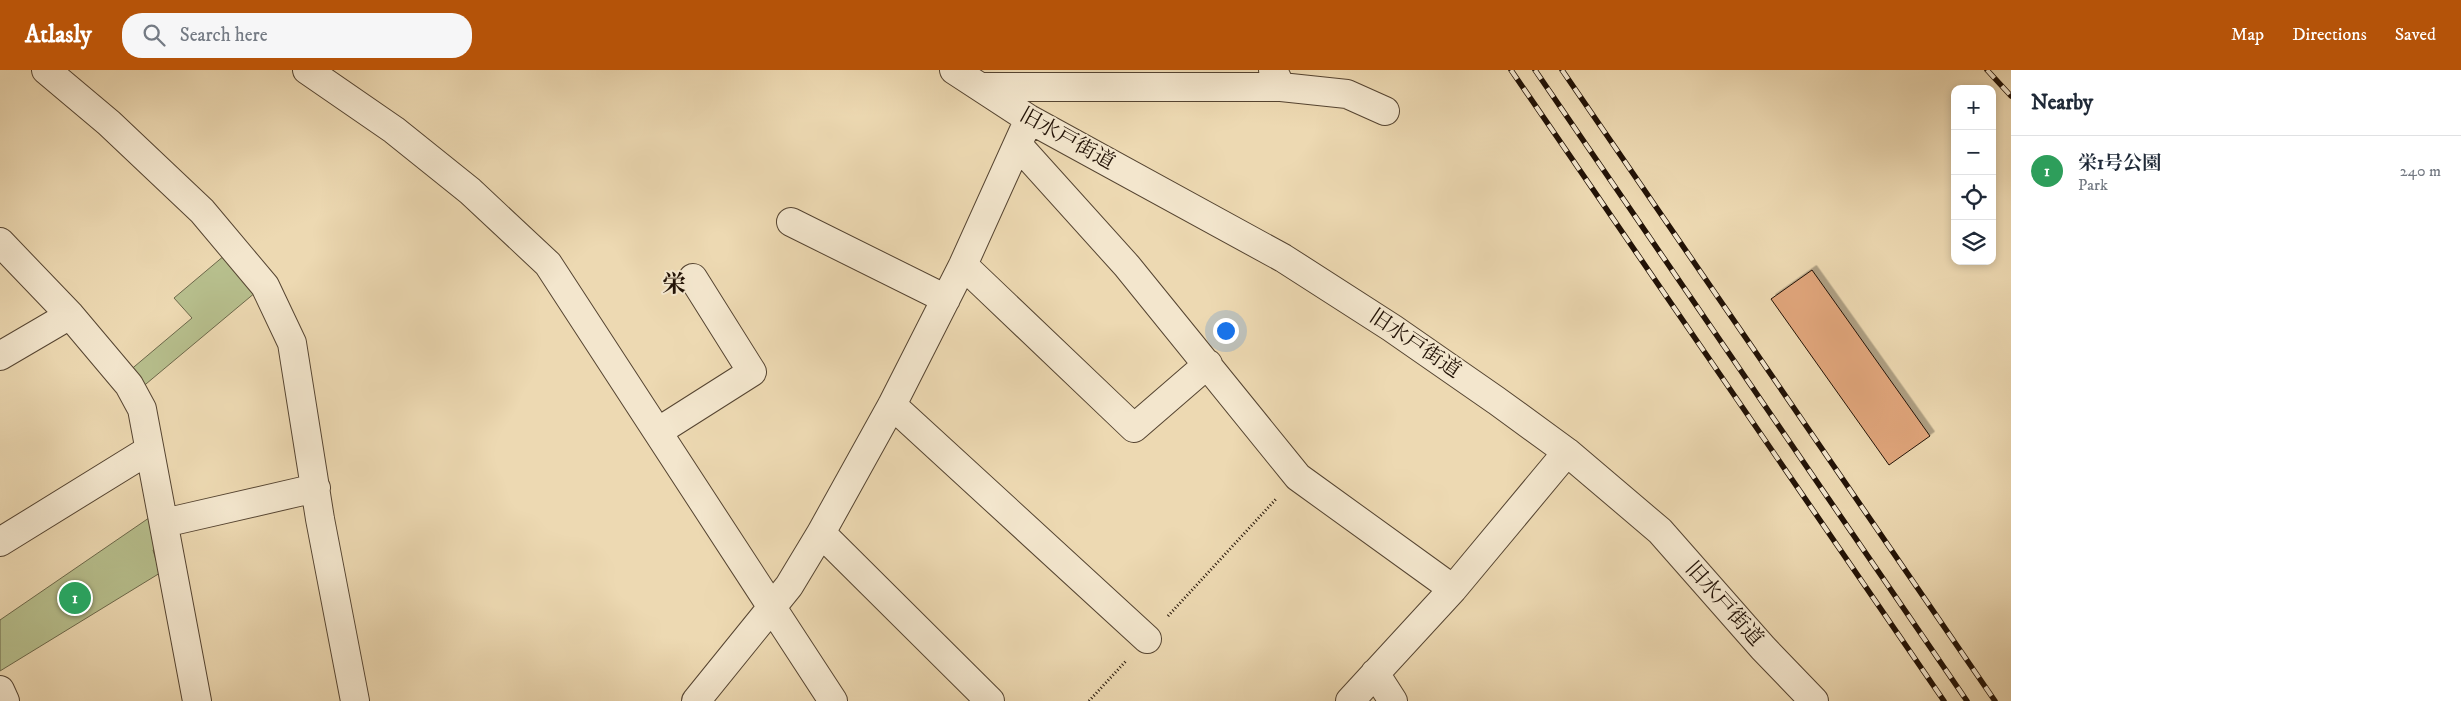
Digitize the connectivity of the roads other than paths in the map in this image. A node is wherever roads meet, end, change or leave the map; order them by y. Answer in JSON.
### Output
{"nodes":[{"id":1,"x":46,"y":70,"type":"edge"},
{"id":2,"x":307,"y":70,"type":"edge"},
{"id":3,"x":954,"y":70,"type":"edge"},
{"id":4,"x":1277,"y":79,"type":"edge"},
{"id":5,"x":981,"y":87,"type":"junction"},
{"id":6,"x":1385,"y":111,"type":"dead end"},
{"id":7,"x":1028,"y":119,"type":"junction"},
{"id":8,"x":1018,"y":144,"type":"junction"},
{"id":9,"x":791,"y":222,"type":"dead end"},
{"id":10,"x":0,"y":242,"type":"edge"},
{"id":11,"x":963,"y":265,"type":"junction"},
{"id":12,"x":693,"y":278,"type":"dead end"},
{"id":13,"x":946,"y":299,"type":"junction"},
{"id":14,"x":70,"y":315,"type":"junction"},
{"id":15,"x":0,"y":356,"type":"edge"},
{"id":16,"x":1208,"y":364,"type":"junction"},
{"id":17,"x":892,"y":405,"type":"junction"},
{"id":18,"x":659,"y":432,"type":"junction"},
{"id":19,"x":149,"y":450,"type":"junction"},
{"id":20,"x":1567,"y":452,"type":"junction"},
{"id":21,"x":316,"y":488,"type":"junction"},
{"id":22,"x":164,"y":523,"type":"junction"},
{"id":23,"x":821,"y":533,"type":"junction"},
{"id":24,"x":0,"y":542,"type":"edge"},
{"id":25,"x":1453,"y":589,"type":"junction"},
{"id":26,"x":770,"y":606,"type":"junction"},
{"id":27,"x":1147,"y":639,"type":"road end"},
{"id":28,"x":1375,"y":673,"type":"junction"},
{"id":29,"x":0,"y":690,"type":"edge"},
{"id":30,"x":709,"y":697,"type":"edge"},
{"id":31,"x":6,"y":701,"type":"edge"},
{"id":32,"x":197,"y":701,"type":"edge"},
{"id":33,"x":355,"y":701,"type":"edge"},
{"id":34,"x":834,"y":701,"type":"edge"},
{"id":35,"x":990,"y":701,"type":"edge"},
{"id":36,"x":1350,"y":701,"type":"edge"},
{"id":37,"x":1393,"y":701,"type":"edge"},
{"id":38,"x":1813,"y":701,"type":"edge"}],
"edges":[{"from":1,"to":21,"type":"street"},
{"from":2,"to":18,"type":"street"},
{"from":3,"to":5,"type":"street","name":"旧水戸街道"},
{"from":4,"to":5,"type":"street"},
{"from":4,"to":6,"type":"street"},
{"from":5,"to":7,"type":"street","name":"旧水戸街道"},
{"from":7,"to":8,"type":"street"},
{"from":7,"to":20,"type":"street","name":"旧水戸街道"},
{"from":8,"to":11,"type":"street"},
{"from":8,"to":16,"type":"street"},
{"from":9,"to":13,"type":"street"},
{"from":10,"to":14,"type":"street"},
{"from":11,"to":13,"type":"street"},
{"from":11,"to":16,"type":"street"},
{"from":12,"to":18,"type":"street"},
{"from":13,"to":17,"type":"street"},
{"from":14,"to":15,"type":"street"},
{"from":14,"to":19,"type":"street"},
{"from":16,"to":25,"type":"street"},
{"from":17,"to":23,"type":"street"},
{"from":17,"to":27,"type":"street"},
{"from":18,"to":26,"type":"street"},
{"from":19,"to":22,"type":"street"},
{"from":19,"to":24,"type":"street"},
{"from":20,"to":25,"type":"street"},
{"from":20,"to":38,"type":"street","name":"旧水戸街道"},
{"from":21,"to":22,"type":"street"},
{"from":21,"to":33,"type":"street"},
{"from":22,"to":32,"type":"street"},
{"from":23,"to":26,"type":"street"},
{"from":23,"to":35,"type":"street"},
{"from":25,"to":28,"type":"street"},
{"from":26,"to":30,"type":"street"},
{"from":26,"to":34,"type":"street"},
{"from":28,"to":36,"type":"street"},
{"from":28,"to":37,"type":"street"},
{"from":29,"to":31,"type":"street"}]}
